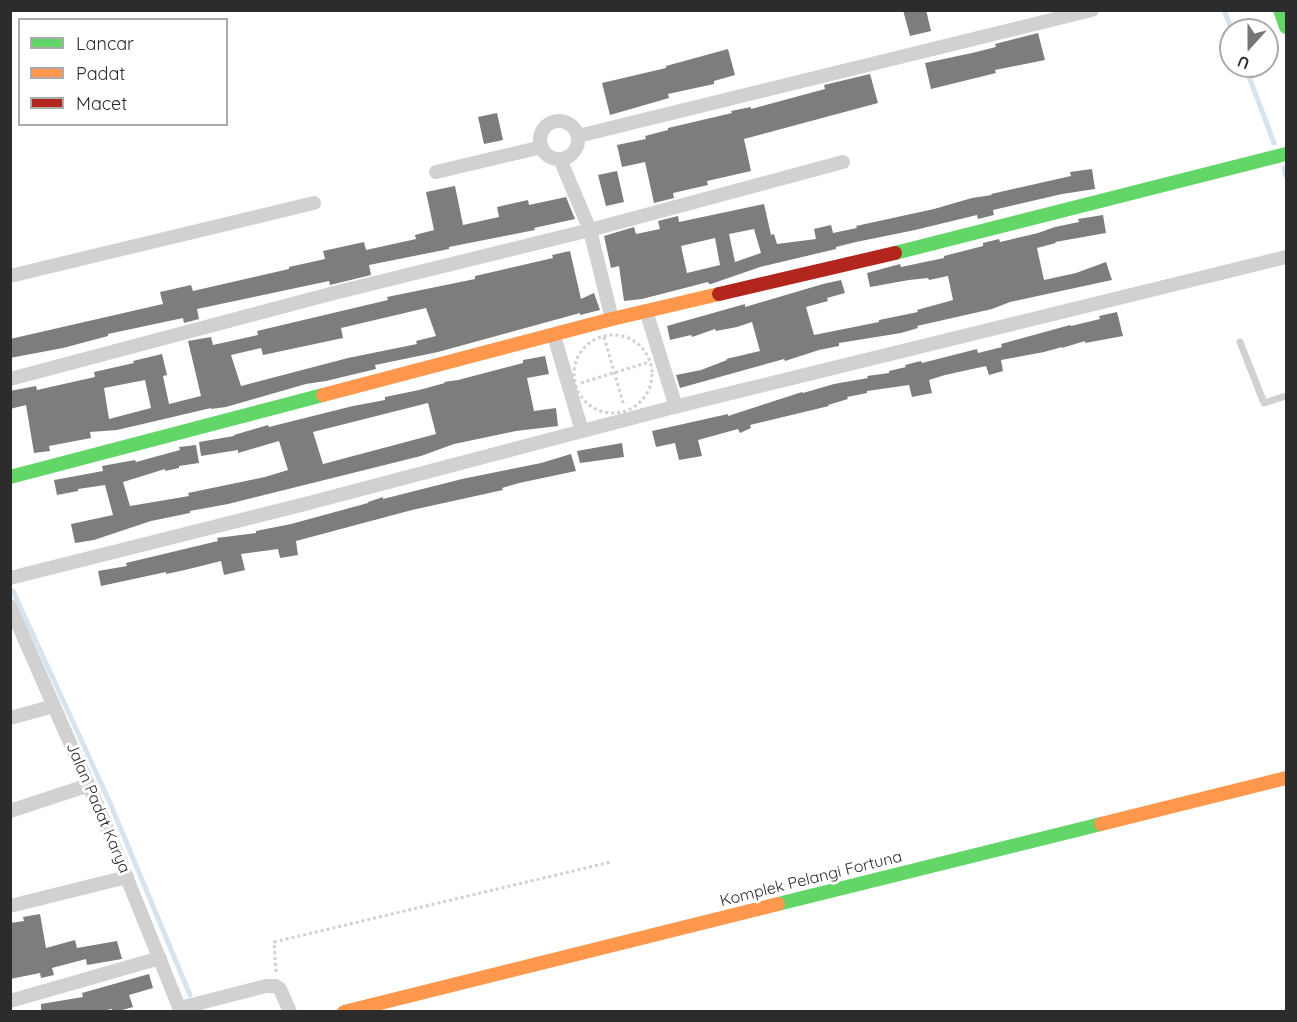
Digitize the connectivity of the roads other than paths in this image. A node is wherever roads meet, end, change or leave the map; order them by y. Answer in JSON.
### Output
{"nodes":[{"id":1,"x":1092,"y":10,"type":"edge"},
{"id":2,"x":1280,"y":10,"type":"edge"},
{"id":3,"x":1287,"y":27,"type":"edge"},
{"id":4,"x":578,"y":136,"type":"junction"},
{"id":5,"x":542,"y":147,"type":"junction"},
{"id":6,"x":1287,"y":154,"type":"edge"},
{"id":7,"x":560,"y":159,"type":"junction"},
{"id":8,"x":843,"y":162,"type":"dead end"},
{"id":9,"x":436,"y":172,"type":"dead end"},
{"id":10,"x":314,"y":203,"type":"dead end"},
{"id":11,"x":590,"y":230,"type":"junction"},
{"id":12,"x":1287,"y":256,"type":"edge"},
{"id":13,"x":10,"y":276,"type":"edge"},
{"id":14,"x":646,"y":311,"type":"junction"},
{"id":15,"x":612,"y":319,"type":"junction"},
{"id":16,"x":554,"y":336,"type":"junction"},
{"id":17,"x":1240,"y":342,"type":"dead end"},
{"id":18,"x":10,"y":379,"type":"edge"},
{"id":19,"x":1287,"y":396,"type":"edge"},
{"id":20,"x":676,"y":407,"type":"junction"},
{"id":21,"x":582,"y":431,"type":"junction"},
{"id":22,"x":10,"y":477,"type":"edge"},
{"id":23,"x":10,"y":578,"type":"edge"},
{"id":24,"x":10,"y":606,"type":"edge"},
{"id":25,"x":54,"y":706,"type":"junction"},
{"id":26,"x":10,"y":718,"type":"edge"},
{"id":27,"x":1287,"y":778,"type":"edge"},
{"id":28,"x":89,"y":785,"type":"junction"},
{"id":29,"x":10,"y":811,"type":"edge"},
{"id":30,"x":127,"y":877,"type":"junction"},
{"id":31,"x":10,"y":906,"type":"edge"},
{"id":32,"x":160,"y":958,"type":"junction"},
{"id":33,"x":10,"y":1001,"type":"edge"},
{"id":34,"x":181,"y":1010,"type":"edge"},
{"id":35,"x":290,"y":1011,"type":"edge"},
{"id":36,"x":344,"y":1011,"type":"edge"}],
"edges":[{"from":1,"to":4,"type":"street"},
{"from":2,"to":3,"type":"street"},
{"from":4,"to":5,"type":"street"},
{"from":4,"to":7,"type":"street"},
{"from":5,"to":7,"type":"street"},
{"from":5,"to":9,"type":"street"},
{"from":6,"to":14,"type":"street"},
{"from":7,"to":11,"type":"street"},
{"from":8,"to":11,"type":"street"},
{"from":10,"to":13,"type":"street"},
{"from":11,"to":15,"type":"street"},
{"from":11,"to":18,"type":"street"},
{"from":12,"to":20,"type":"street"},
{"from":14,"to":15,"type":"street"},
{"from":14,"to":20,"type":"street"},
{"from":15,"to":16,"type":"street"},
{"from":16,"to":21,"type":"street"},
{"from":16,"to":22,"type":"street"},
{"from":17,"to":19,"type":"lane"},
{"from":20,"to":21,"type":"street"},
{"from":21,"to":23,"type":"street"},
{"from":24,"to":25,"type":"street","name":"Jalan Padat Karya"},
{"from":25,"to":26,"type":"street"},
{"from":25,"to":28,"type":"street","name":"Jalan Padat Karya"},
{"from":27,"to":36,"type":"street","name":"Komplek Pelangi Fortuna"},
{"from":28,"to":29,"type":"street"},
{"from":28,"to":30,"type":"street","name":"Jalan Padat Karya"},
{"from":30,"to":31,"type":"street"},
{"from":30,"to":32,"type":"street","name":"Jalan Padat Karya"},
{"from":32,"to":33,"type":"street"},
{"from":32,"to":34,"type":"street","name":"Jalan Padat Karya"},
{"from":34,"to":35,"type":"street"}]}
